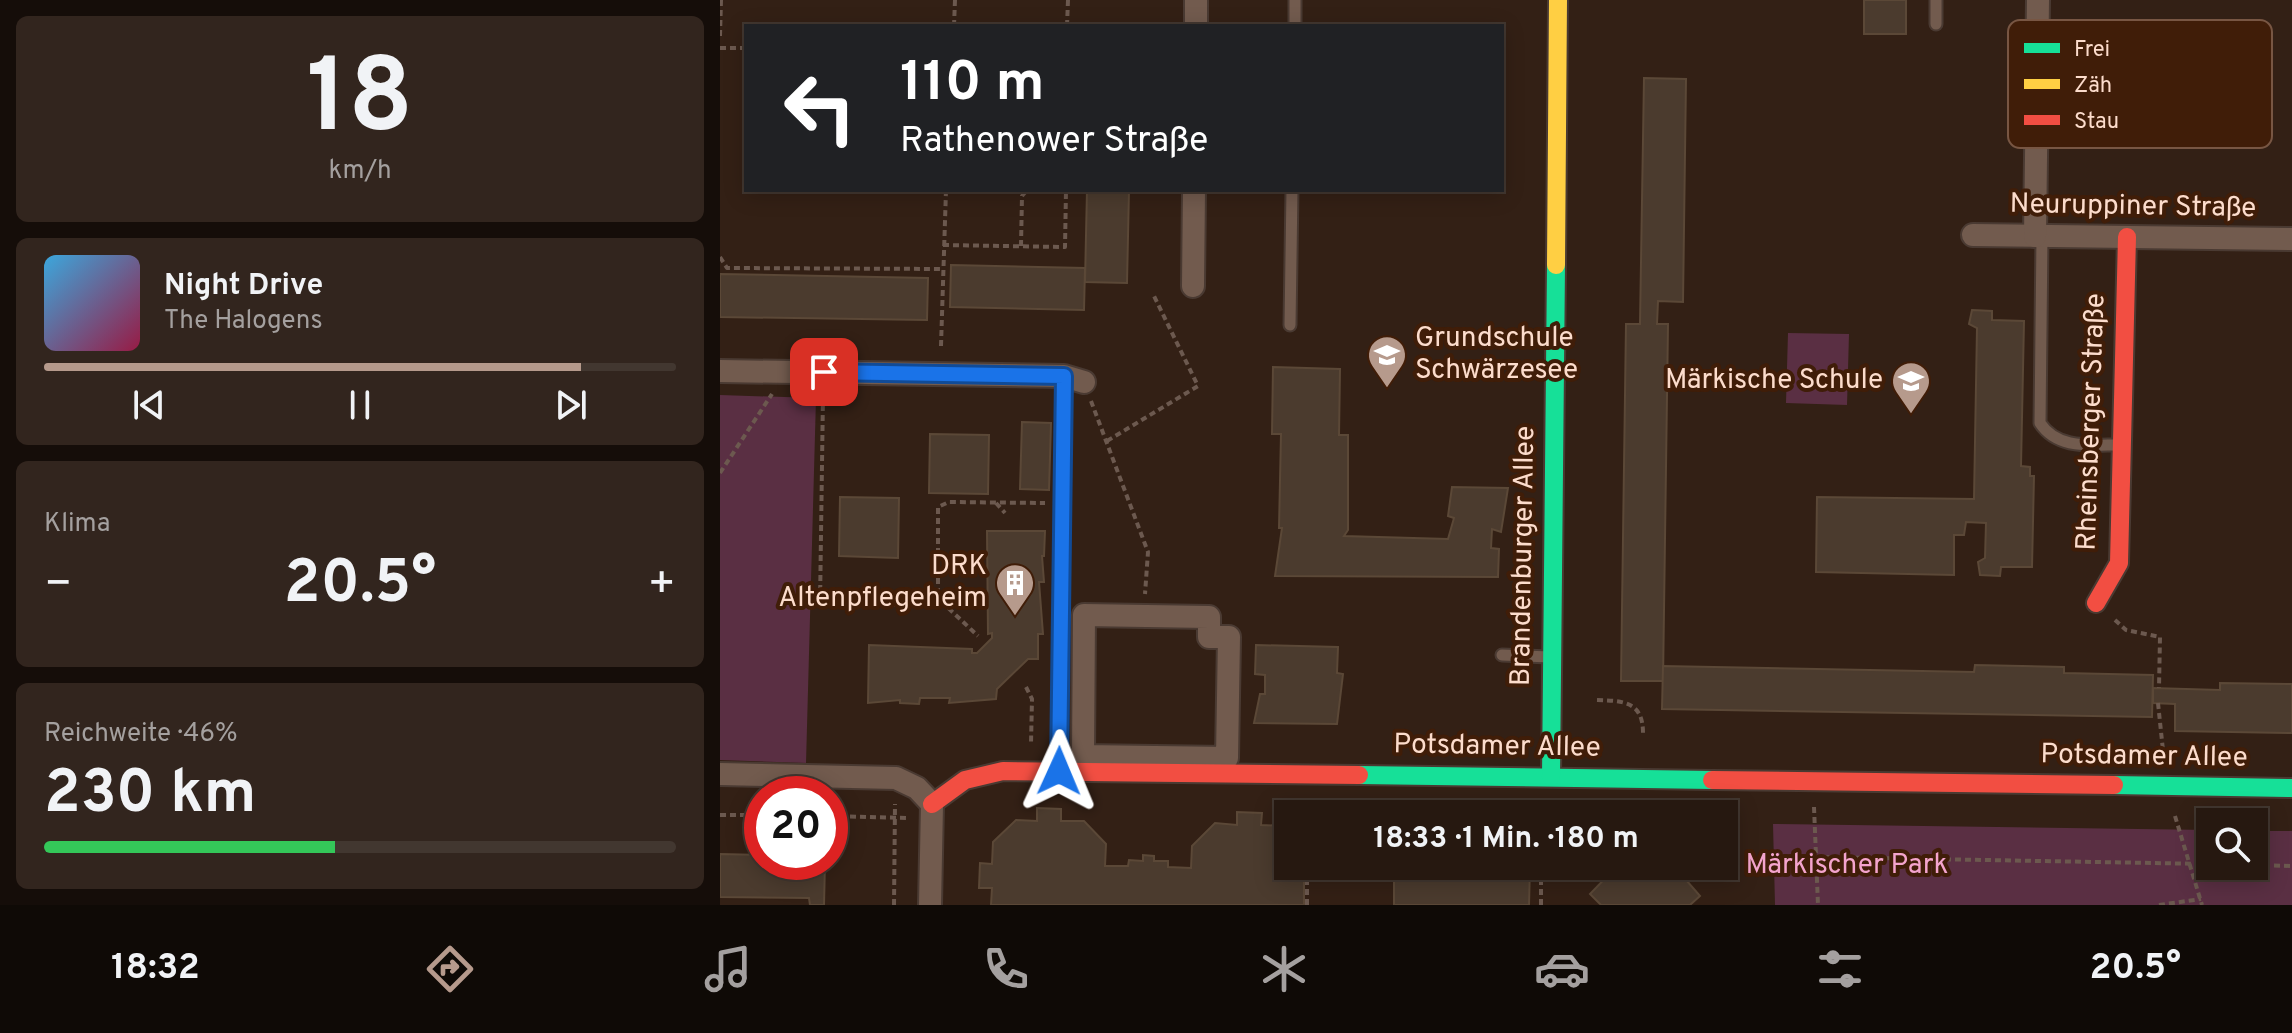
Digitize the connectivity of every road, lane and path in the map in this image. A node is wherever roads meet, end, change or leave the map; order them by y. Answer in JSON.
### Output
{"nodes":[{"id":1,"x":721,"y":0,"type":"edge"},
{"id":2,"x":955,"y":0,"type":"edge"},
{"id":3,"x":1068,"y":0,"type":"edge"},
{"id":4,"x":1196,"y":0,"type":"edge"},
{"id":5,"x":1295,"y":0,"type":"edge"},
{"id":6,"x":1558,"y":0,"type":"edge"},
{"id":7,"x":1936,"y":0,"type":"edge"},
{"id":8,"x":954,"y":24,"type":"edge"},
{"id":9,"x":1067,"y":24,"type":"edge"},
{"id":10,"x":1196,"y":24,"type":"edge"},
{"id":11,"x":1295,"y":24,"type":"edge"},
{"id":12,"x":1936,"y":24,"type":"dead end"},
{"id":13,"x":720,"y":36,"type":"edge"},
{"id":14,"x":720,"y":48,"type":"edge"},
{"id":15,"x":744,"y":48,"type":"edge"},
{"id":16,"x":2038,"y":148,"type":"edge"},
{"id":17,"x":946,"y":192,"type":"edge"},
{"id":18,"x":1025,"y":192,"type":"edge"},
{"id":19,"x":1066,"y":192,"type":"edge"},
{"id":20,"x":1194,"y":192,"type":"edge"},
{"id":21,"x":1292,"y":192,"type":"edge"},
{"id":22,"x":1973,"y":235,"type":"dead end"},
{"id":23,"x":2038,"y":236,"type":"junction"},
{"id":24,"x":2127,"y":237,"type":"junction"},
{"id":25,"x":2292,"y":239,"type":"edge"},
{"id":26,"x":943,"y":245,"type":"junction"},
{"id":27,"x":1021,"y":246,"type":"junction"},
{"id":28,"x":720,"y":257,"type":"edge"},
{"id":29,"x":943,"y":269,"type":"junction"},
{"id":30,"x":1193,"y":286,"type":"dead end"},
{"id":31,"x":1153,"y":294,"type":"dead end"},
{"id":32,"x":1290,"y":325,"type":"dead end"},
{"id":33,"x":941,"y":346,"type":"dead end"},
{"id":34,"x":720,"y":371,"type":"edge"},
{"id":35,"x":787,"y":372,"type":"junction"},
{"id":36,"x":824,"y":372,"type":"junction"},
{"id":37,"x":1074,"y":379,"type":"junction"},
{"id":38,"x":1107,"y":441,"type":"junction"},
{"id":39,"x":2122,"y":445,"type":"junction"},
{"id":40,"x":720,"y":473,"type":"edge"},
{"id":41,"x":996,"y":503,"type":"junction"},
{"id":42,"x":1062,"y":503,"type":"junction"},
{"id":43,"x":1005,"y":513,"type":"dead end"},
{"id":44,"x":2096,"y":603,"type":"joint"},
{"id":45,"x":938,"y":604,"type":"junction"},
{"id":46,"x":1144,"y":616,"type":"junction"},
{"id":47,"x":978,"y":636,"type":"dead end"},
{"id":48,"x":1502,"y":655,"type":"dead end"},
{"id":49,"x":1550,"y":657,"type":"junction"},
{"id":50,"x":1026,"y":687,"type":"dead end"},
{"id":51,"x":2159,"y":688,"type":"dead end"},
{"id":52,"x":1597,"y":700,"type":"dead end"},
{"id":53,"x":2158,"y":703,"type":"dead end"},
{"id":54,"x":1643,"y":733,"type":"dead end"},
{"id":55,"x":1031,"y":770,"type":"junction"},
{"id":56,"x":1059,"y":771,"type":"junction"},
{"id":57,"x":720,"y":774,"type":"edge"},
{"id":58,"x":1551,"y":777,"type":"junction"},
{"id":59,"x":896,"y":778,"type":"junction"},
{"id":60,"x":1814,"y":783,"type":"junction"},
{"id":61,"x":2166,"y":788,"type":"junction"},
{"id":62,"x":2292,"y":788,"type":"edge"},
{"id":63,"x":932,"y":811,"type":"junction"},
{"id":64,"x":720,"y":815,"type":"edge"},
{"id":65,"x":744,"y":815,"type":"edge"},
{"id":66,"x":848,"y":816,"type":"edge"},
{"id":67,"x":895,"y":817,"type":"junction"},
{"id":68,"x":1815,"y":857,"type":"junction"},
{"id":69,"x":2190,"y":864,"type":"junction"},
{"id":70,"x":2196,"y":864,"type":"edge"},
{"id":71,"x":2268,"y":865,"type":"edge"},
{"id":72,"x":2292,"y":866,"type":"edge"},
{"id":73,"x":1307,"y":880,"type":"edge"},
{"id":74,"x":1541,"y":880,"type":"edge"},
{"id":75,"x":2202,"y":902,"type":"edge"},
{"id":76,"x":894,"y":905,"type":"edge"},
{"id":77,"x":930,"y":905,"type":"edge"},
{"id":78,"x":1307,"y":905,"type":"edge"},
{"id":79,"x":1541,"y":905,"type":"edge"},
{"id":80,"x":1818,"y":905,"type":"edge"},
{"id":81,"x":2159,"y":905,"type":"edge"}],
"edges":[{"from":1,"to":13,"type":"path"},
{"from":2,"to":8,"type":"path"},
{"from":3,"to":9,"type":"path"},
{"from":4,"to":10,"type":"street"},
{"from":5,"to":11,"type":"lane"},
{"from":6,"to":49,"type":"street","name":"Brandenburger Allee"},
{"from":7,"to":12,"type":"lane"},
{"from":14,"to":15,"type":"path"},
{"from":16,"to":23,"type":"street"},
{"from":17,"to":26,"type":"path"},
{"from":18,"to":27,"type":"path"},
{"from":19,"to":27,"type":"path"},
{"from":20,"to":30,"type":"street"},
{"from":21,"to":32,"type":"lane"},
{"from":22,"to":23,"type":"street","name":"Neuruppiner Straße"},
{"from":23,"to":24,"type":"street","name":"Neuruppiner Straße"},
{"from":23,"to":39,"type":"lane"},
{"from":24,"to":25,"type":"street","name":"Neuruppiner Straße"},
{"from":24,"to":39,"type":"street","name":"Rheinsberger Straße"},
{"from":26,"to":27,"type":"path"},
{"from":26,"to":29,"type":"path"},
{"from":28,"to":29,"type":"path"},
{"from":29,"to":33,"type":"path"},
{"from":31,"to":38,"type":"path"},
{"from":34,"to":35,"type":"street"},
{"from":35,"to":36,"type":"street"},
{"from":35,"to":40,"type":"path"},
{"from":36,"to":37,"type":"street"},
{"from":36,"to":45,"type":"path"},
{"from":37,"to":38,"type":"path"},
{"from":37,"to":42,"type":"lane"},
{"from":38,"to":46,"type":"path"},
{"from":39,"to":44,"type":"street","name":"Rheinsberger Straße"},
{"from":41,"to":42,"type":"path"},
{"from":41,"to":43,"type":"path"},
{"from":41,"to":45,"type":"path"},
{"from":42,"to":56,"type":"lane"},
{"from":44,"to":51,"type":"path"},
{"from":45,"to":47,"type":"path"},
{"from":46,"to":46,"type":"street"},
{"from":48,"to":49,"type":"lane"},
{"from":49,"to":58,"type":"street","name":"Brandenburger Allee"},
{"from":50,"to":55,"type":"path"},
{"from":52,"to":54,"type":"path"},
{"from":53,"to":61,"type":"path"},
{"from":55,"to":56,"type":"street","name":"Potsdamer Allee"},
{"from":55,"to":63,"type":"street","name":"Potsdamer Allee"},
{"from":56,"to":58,"type":"street","name":"Potsdamer Allee"},
{"from":57,"to":59,"type":"street"},
{"from":58,"to":60,"type":"street","name":"Potsdamer Allee"},
{"from":59,"to":63,"type":"street"},
{"from":59,"to":67,"type":"path"},
{"from":60,"to":61,"type":"street","name":"Potsdamer Allee"},
{"from":60,"to":68,"type":"path"},
{"from":61,"to":62,"type":"street","name":"Potsdamer Allee"},
{"from":61,"to":69,"type":"path"},
{"from":63,"to":67,"type":"path"},
{"from":63,"to":77,"type":"street"},
{"from":64,"to":65,"type":"path"},
{"from":66,"to":67,"type":"path"},
{"from":67,"to":76,"type":"path"},
{"from":68,"to":69,"type":"path"},
{"from":68,"to":80,"type":"path"},
{"from":69,"to":70,"type":"path"},
{"from":69,"to":75,"type":"path"},
{"from":71,"to":72,"type":"path"},
{"from":73,"to":78,"type":"path"},
{"from":74,"to":79,"type":"path"},
{"from":75,"to":81,"type":"path"}]}
